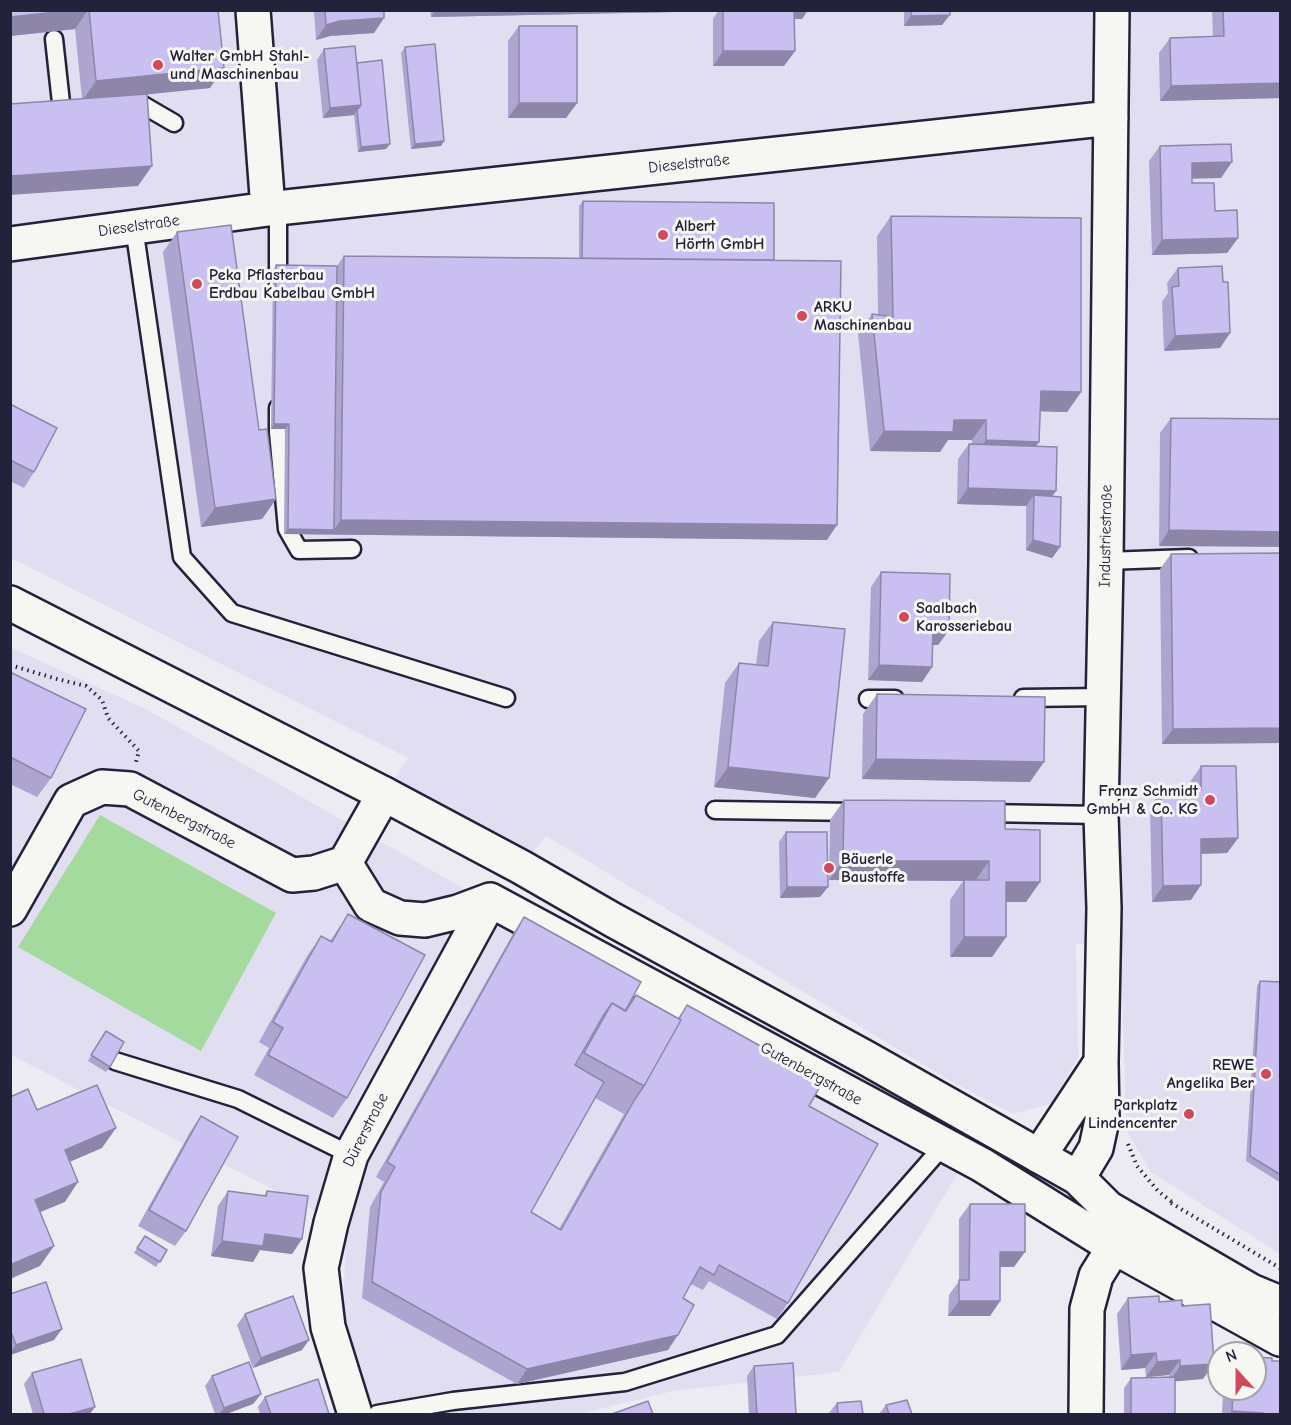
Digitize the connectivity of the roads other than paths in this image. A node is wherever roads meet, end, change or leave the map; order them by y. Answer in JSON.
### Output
{"nodes":[{"id":1,"x":253,"y":10,"type":"edge"},
{"id":2,"x":1112,"y":10,"type":"edge"},
{"id":3,"x":54,"y":39,"type":"edge"},
{"id":4,"x":108,"y":108,"type":"edge"},
{"id":5,"x":85,"y":110,"type":"edge"},
{"id":6,"x":1111,"y":118,"type":"junction"},
{"id":7,"x":174,"y":123,"type":"dead end"},
{"id":8,"x":273,"y":209,"type":"junction"},
{"id":9,"x":134,"y":227,"type":"junction"},
{"id":10,"x":10,"y":244,"type":"edge"},
{"id":11,"x":278,"y":303,"type":"edge"},
{"id":12,"x":278,"y":397,"type":"edge"},
{"id":13,"x":278,"y":432,"type":"junction"},
{"id":14,"x":297,"y":437,"type":"edge"},
{"id":15,"x":352,"y":549,"type":"dead end"},
{"id":16,"x":1204,"y":558,"type":"edge"},
{"id":17,"x":1106,"y":561,"type":"junction"},
{"id":18,"x":10,"y":603,"type":"edge"},
{"id":19,"x":1103,"y":697,"type":"junction"},
{"id":20,"x":506,"y":698,"type":"dead end"},
{"id":21,"x":1009,"y":698,"type":"edge"},
{"id":22,"x":868,"y":699,"type":"dead end"},
{"id":23,"x":915,"y":699,"type":"edge"},
{"id":24,"x":384,"y":794,"type":"junction"},
{"id":25,"x":715,"y":810,"type":"dead end"},
{"id":26,"x":868,"y":812,"type":"edge"},
{"id":27,"x":962,"y":813,"type":"edge"},
{"id":28,"x":1101,"y":815,"type":"junction"},
{"id":29,"x":345,"y":863,"type":"junction"},
{"id":30,"x":490,"y":900,"type":"junction"},
{"id":31,"x":10,"y":909,"type":"edge"},
{"id":32,"x":115,"y":1061,"type":"edge"},
{"id":33,"x":1101,"y":1062,"type":"junction"},
{"id":34,"x":943,"y":1146,"type":"junction"},
{"id":35,"x":351,"y":1155,"type":"junction"},
{"id":36,"x":1039,"y":1156,"type":"junction"},
{"id":37,"x":1078,"y":1178,"type":"junction"},
{"id":38,"x":1114,"y":1247,"type":"junction"},
{"id":39,"x":1281,"y":1288,"type":"edge"},
{"id":40,"x":1281,"y":1303,"type":"edge"},
{"id":41,"x":1281,"y":1340,"type":"edge"},
{"id":42,"x":355,"y":1414,"type":"edge"},
{"id":43,"x":377,"y":1414,"type":"edge"},
{"id":44,"x":1086,"y":1414,"type":"edge"}],
"edges":[{"from":1,"to":8,"type":"street"},
{"from":2,"to":6,"type":"street","name":"Industriestraße"},
{"from":3,"to":5,"type":"lane"},
{"from":4,"to":7,"type":"lane"},
{"from":6,"to":8,"type":"street","name":"Dieselstraße"},
{"from":6,"to":17,"type":"street","name":"Industriestraße"},
{"from":8,"to":9,"type":"street","name":"Dieselstraße"},
{"from":8,"to":11,"type":"lane"},
{"from":9,"to":10,"type":"street","name":"Dieselstraße"},
{"from":9,"to":20,"type":"lane"},
{"from":12,"to":13,"type":"lane"},
{"from":13,"to":14,"type":"lane"},
{"from":13,"to":15,"type":"lane"},
{"from":16,"to":17,"type":"lane"},
{"from":17,"to":19,"type":"street","name":"Industriestraße"},
{"from":18,"to":24,"type":"street"},
{"from":19,"to":21,"type":"lane"},
{"from":19,"to":28,"type":"street","name":"Industriestraße"},
{"from":22,"to":23,"type":"lane"},
{"from":24,"to":29,"type":"street"},
{"from":24,"to":36,"type":"street"},
{"from":25,"to":26,"type":"lane"},
{"from":27,"to":28,"type":"lane"},
{"from":28,"to":33,"type":"street","name":"Industriestraße"},
{"from":29,"to":30,"type":"street"},
{"from":29,"to":31,"type":"street","name":"Gutenbergstraße"},
{"from":30,"to":34,"type":"street","name":"Gutenbergstraße"},
{"from":30,"to":35,"type":"street","name":"Dürerstraße"},
{"from":32,"to":35,"type":"lane"},
{"from":33,"to":36,"type":"street"},
{"from":33,"to":37,"type":"street","name":"Industriestraße"},
{"from":34,"to":38,"type":"street","name":"Gutenbergstraße"},
{"from":34,"to":43,"type":"lane"},
{"from":35,"to":42,"type":"street","name":"Dürerstraße"},
{"from":36,"to":37,"type":"street"},
{"from":37,"to":39,"type":"street"},
{"from":37,"to":40,"type":"street"},
{"from":38,"to":41,"type":"street","name":"Gutenbergstraße"},
{"from":38,"to":44,"type":"street"}]}
